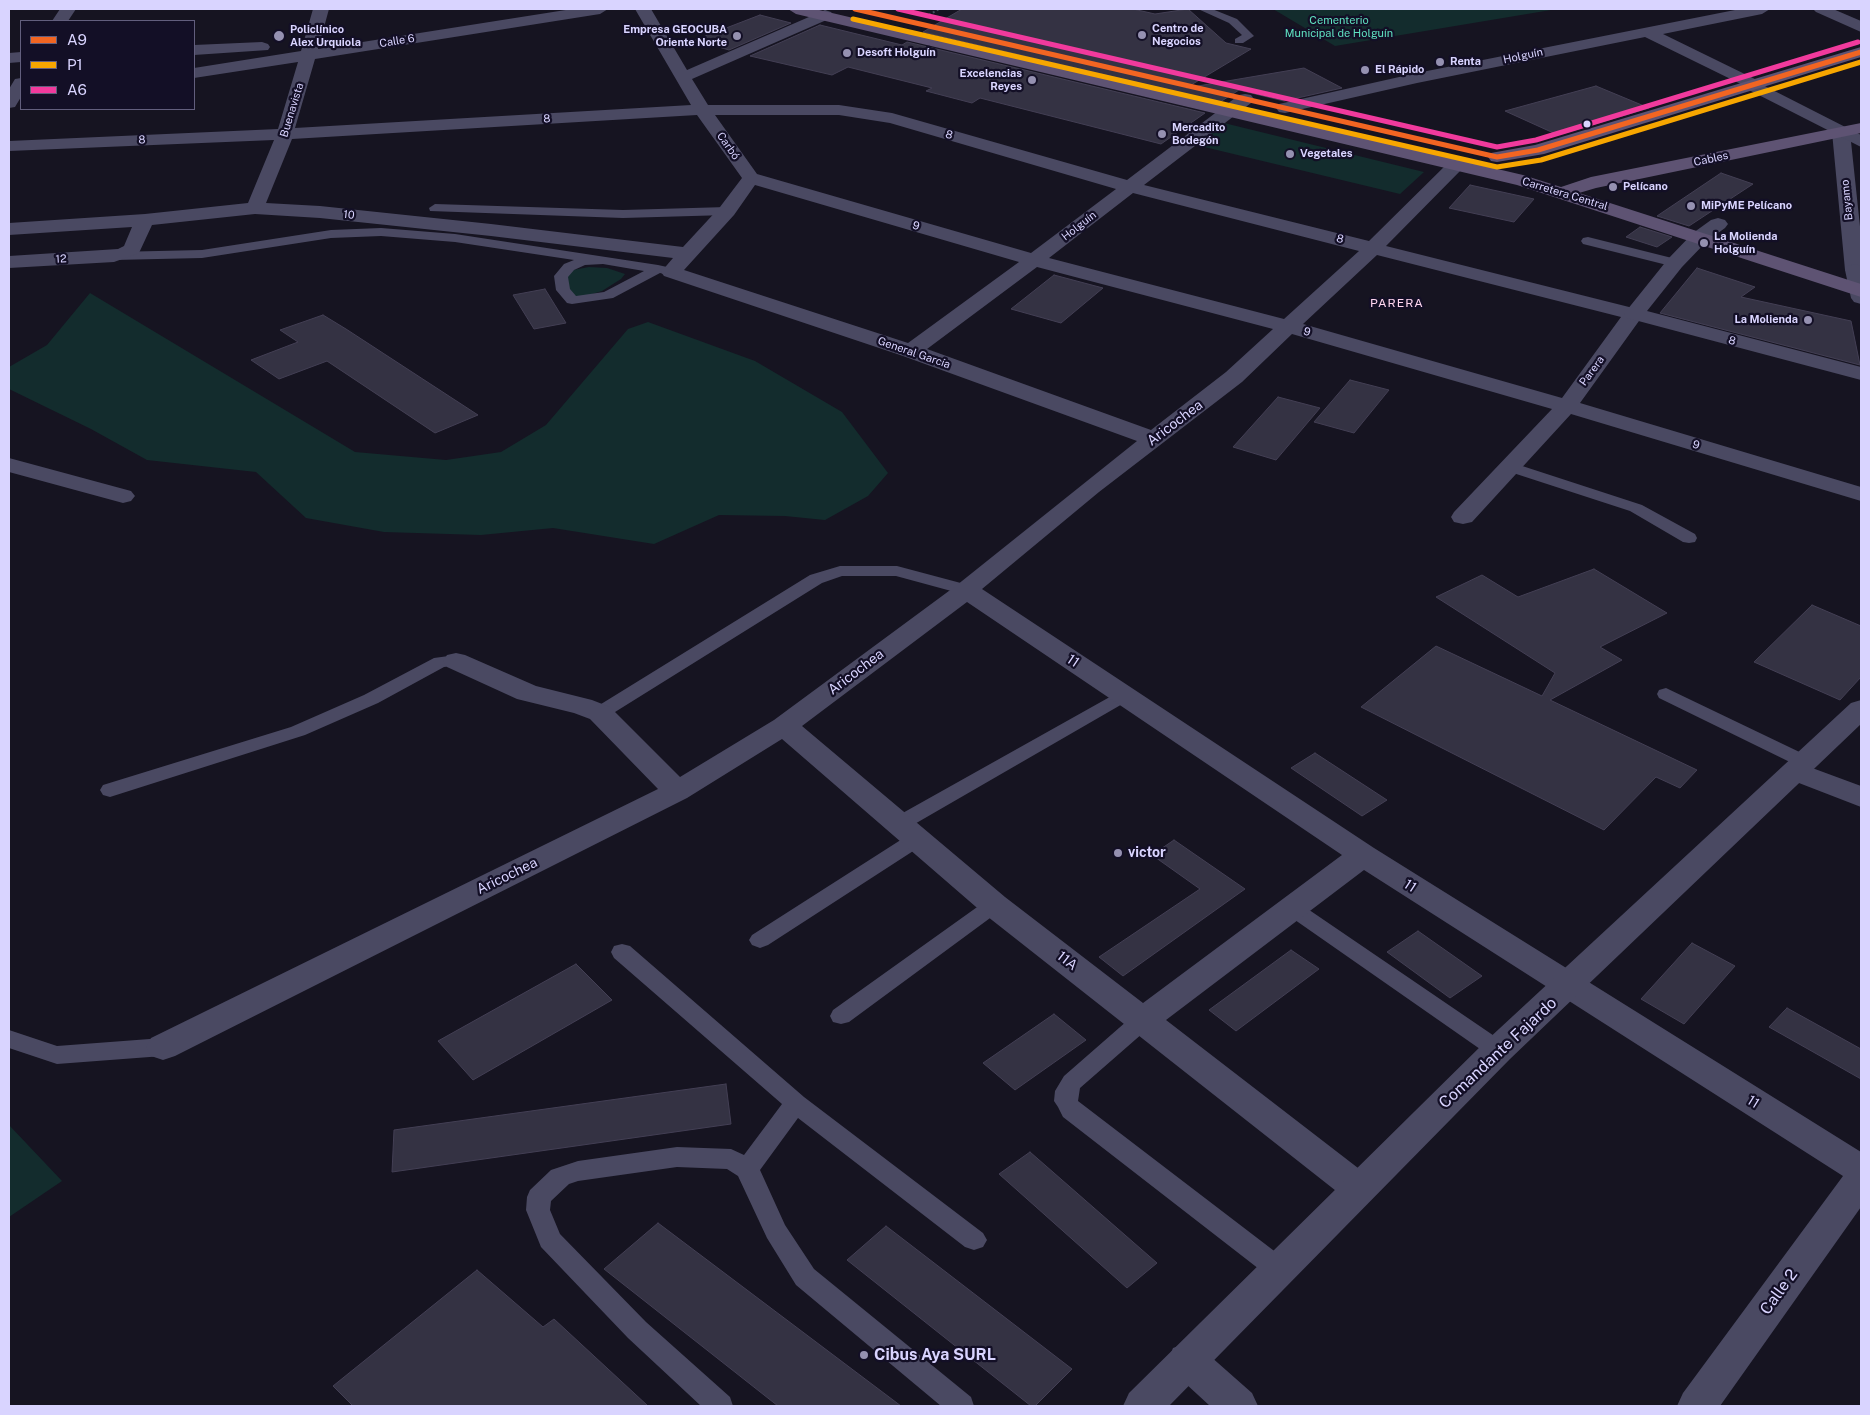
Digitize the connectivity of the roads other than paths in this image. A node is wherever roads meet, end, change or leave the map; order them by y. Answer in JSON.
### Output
{"nodes":[{"id":1,"x":68,"y":9,"type":"edge"},
{"id":2,"x":321,"y":9,"type":"edge"},
{"id":3,"x":600,"y":9,"type":"edge"},
{"id":4,"x":643,"y":9,"type":"edge"},
{"id":5,"x":796,"y":9,"type":"edge"},
{"id":6,"x":855,"y":9,"type":"edge"},
{"id":7,"x":1203,"y":9,"type":"edge"},
{"id":8,"x":1762,"y":9,"type":"edge"},
{"id":9,"x":1821,"y":9,"type":"edge"},
{"id":10,"x":824,"y":15,"type":"junction"},
{"id":11,"x":61,"y":20,"type":"edge"},
{"id":12,"x":1861,"y":27,"type":"edge"},
{"id":13,"x":1645,"y":31,"type":"junction"},
{"id":14,"x":1240,"y":41,"type":"dead end"},
{"id":15,"x":195,"y":50,"type":"edge"},
{"id":16,"x":310,"y":50,"type":"junction"},
{"id":17,"x":1861,"y":52,"type":"edge"},
{"id":18,"x":195,"y":73,"type":"edge"},
{"id":19,"x":684,"y":78,"type":"junction"},
{"id":20,"x":20,"y":85,"type":"edge"},
{"id":21,"x":1753,"y":85,"type":"junction"},
{"id":22,"x":1245,"y":99,"type":"junction"},
{"id":23,"x":12,"y":101,"type":"edge"},
{"id":24,"x":1285,"y":108,"type":"junction"},
{"id":25,"x":702,"y":110,"type":"junction"},
{"id":26,"x":1230,"y":111,"type":"junction"},
{"id":27,"x":1861,"y":128,"type":"edge"},
{"id":28,"x":1841,"y":132,"type":"junction"},
{"id":29,"x":285,"y":134,"type":"junction"},
{"id":30,"x":1861,"y":142,"type":"edge"},
{"id":31,"x":9,"y":146,"type":"edge"},
{"id":32,"x":1497,"y":157,"type":"junction"},
{"id":33,"x":1457,"y":164,"type":"junction"},
{"id":34,"x":751,"y":178,"type":"junction"},
{"id":35,"x":1591,"y":183,"type":"junction"},
{"id":36,"x":1130,"y":187,"type":"junction"},
{"id":37,"x":1562,"y":192,"type":"junction"},
{"id":38,"x":1627,"y":195,"type":"dead end"},
{"id":39,"x":255,"y":208,"type":"junction"},
{"id":40,"x":435,"y":208,"type":"dead end"},
{"id":41,"x":727,"y":211,"type":"junction"},
{"id":42,"x":145,"y":220,"type":"junction"},
{"id":43,"x":1714,"y":228,"type":"junction"},
{"id":44,"x":9,"y":229,"type":"edge"},
{"id":45,"x":1588,"y":241,"type":"dead end"},
{"id":46,"x":1373,"y":248,"type":"junction"},
{"id":47,"x":689,"y":254,"type":"junction"},
{"id":48,"x":114,"y":256,"type":"junction"},
{"id":49,"x":603,"y":260,"type":"junction"},
{"id":50,"x":1034,"y":260,"type":"junction"},
{"id":51,"x":9,"y":262,"type":"edge"},
{"id":52,"x":1675,"y":263,"type":"junction"},
{"id":53,"x":665,"y":270,"type":"junction"},
{"id":54,"x":1856,"y":281,"type":"edge"},
{"id":55,"x":1634,"y":314,"type":"junction"},
{"id":56,"x":1289,"y":327,"type":"junction"},
{"id":57,"x":911,"y":351,"type":"junction"},
{"id":58,"x":1861,"y":374,"type":"edge"},
{"id":59,"x":1567,"y":406,"type":"junction"},
{"id":60,"x":1154,"y":439,"type":"junction"},
{"id":61,"x":9,"y":465,"type":"edge"},
{"id":62,"x":1510,"y":467,"type":"junction"},
{"id":63,"x":1861,"y":494,"type":"edge"},
{"id":64,"x":123,"y":496,"type":"dead end"},
{"id":65,"x":1463,"y":517,"type":"dead end"},
{"id":66,"x":1689,"y":538,"type":"dead end"},
{"id":67,"x":966,"y":590,"type":"junction"},
{"id":68,"x":456,"y":661,"type":"joint"},
{"id":69,"x":1666,"y":694,"type":"dead end"},
{"id":70,"x":1124,"y":695,"type":"junction"},
{"id":71,"x":1861,"y":709,"type":"edge"},
{"id":72,"x":600,"y":713,"type":"junction"},
{"id":73,"x":784,"y":726,"type":"junction"},
{"id":74,"x":1801,"y":766,"type":"junction"},
{"id":75,"x":110,"y":790,"type":"dead end"},
{"id":76,"x":677,"y":791,"type":"junction"},
{"id":77,"x":1861,"y":797,"type":"edge"},
{"id":78,"x":908,"y":832,"type":"junction"},
{"id":79,"x":1363,"y":855,"type":"junction"},
{"id":80,"x":994,"y":905,"type":"junction"},
{"id":81,"x":1292,"y":908,"type":"junction"},
{"id":82,"x":760,"y":940,"type":"dead end"},
{"id":83,"x":622,"y":952,"type":"dead end"},
{"id":84,"x":1568,"y":987,"type":"junction"},
{"id":85,"x":841,"y":1016,"type":"dead end"},
{"id":86,"x":1143,"y":1020,"type":"junction"},
{"id":87,"x":9,"y":1039,"type":"edge"},
{"id":88,"x":163,"y":1047,"type":"joint"},
{"id":89,"x":1498,"y":1050,"type":"junction"},
{"id":90,"x":796,"y":1103,"type":"junction"},
{"id":91,"x":747,"y":1169,"type":"junction"},
{"id":92,"x":1861,"y":1170,"type":"edge"},
{"id":93,"x":1861,"y":1179,"type":"edge"},
{"id":94,"x":1358,"y":1188,"type":"junction"},
{"id":95,"x":974,"y":1240,"type":"dead end"},
{"id":96,"x":1277,"y":1268,"type":"junction"},
{"id":97,"x":1187,"y":1360,"type":"junction"},
{"id":98,"x":720,"y":1406,"type":"edge"},
{"id":99,"x":961,"y":1406,"type":"edge"},
{"id":100,"x":1143,"y":1406,"type":"edge"},
{"id":101,"x":1238,"y":1406,"type":"edge"},
{"id":102,"x":1697,"y":1406,"type":"edge"}],
"edges":[{"from":1,"to":11,"type":"street"},
{"from":2,"to":16,"type":"street","name":"Buenavista"},
{"from":3,"to":16,"type":"street","name":"Calle 6"},
{"from":4,"to":19,"type":"street","name":"Carbó"},
{"from":5,"to":10,"type":"main road","name":"Carretera Central"},
{"from":6,"to":22,"type":"main road","name":"Carretera Central"},
{"from":7,"to":14,"type":"lane"},
{"from":8,"to":13,"type":"street","name":"Holguín"},
{"from":9,"to":12,"type":"street"},
{"from":10,"to":19,"type":"street"},
{"from":10,"to":26,"type":"main road","name":"Carretera Central"},
{"from":13,"to":21,"type":"street"},
{"from":13,"to":24,"type":"street","name":"Holguín"},
{"from":15,"to":16,"type":"street"},
{"from":16,"to":18,"type":"street"},
{"from":16,"to":29,"type":"street","name":"Buenavista"},
{"from":17,"to":21,"type":"main road"},
{"from":19,"to":25,"type":"street","name":"Carbó"},
{"from":20,"to":23,"type":"street"},
{"from":21,"to":28,"type":"street"},
{"from":21,"to":32,"type":"main road"},
{"from":22,"to":24,"type":"main road","name":"Carretera Central"},
{"from":22,"to":26,"type":"street","name":"Holguín"},
{"from":24,"to":32,"type":"main road","name":"Carretera Central"},
{"from":25,"to":29,"type":"street","name":"8"},
{"from":25,"to":34,"type":"street","name":"Carbó"},
{"from":25,"to":36,"type":"street","name":"8"},
{"from":26,"to":33,"type":"main road","name":"Carretera Central"},
{"from":26,"to":36,"type":"street","name":"Holguín"},
{"from":27,"to":28,"type":"main road","name":"Cables"},
{"from":28,"to":30,"type":"street"},
{"from":28,"to":35,"type":"main road","name":"Cables"},
{"from":28,"to":54,"type":"street","name":"Bayamo"},
{"from":29,"to":31,"type":"street","name":"8"},
{"from":29,"to":39,"type":"street","name":"Buenavista"},
{"from":32,"to":35,"type":"main road","name":"Carretera Central"},
{"from":33,"to":37,"type":"main road","name":"Carretera Central"},
{"from":33,"to":46,"type":"street","name":"Aricochea"},
{"from":34,"to":41,"type":"street"},
{"from":34,"to":50,"type":"street","name":"9"},
{"from":35,"to":37,"type":"main road","name":"Cables"},
{"from":35,"to":38,"type":"main road","name":"Carretera Central"},
{"from":36,"to":46,"type":"street","name":"8"},
{"from":36,"to":50,"type":"street","name":"Holguín"},
{"from":37,"to":43,"type":"main road","name":"Carretera Central"},
{"from":39,"to":42,"type":"street","name":"10"},
{"from":39,"to":47,"type":"street","name":"10"},
{"from":40,"to":41,"type":"lane"},
{"from":41,"to":47,"type":"street"},
{"from":42,"to":44,"type":"street","name":"10"},
{"from":42,"to":48,"type":"street"},
{"from":43,"to":52,"type":"street","name":"Parera"},
{"from":43,"to":54,"type":"main road","name":"Carretera Central"},
{"from":45,"to":52,"type":"lane"},
{"from":46,"to":55,"type":"street","name":"8"},
{"from":46,"to":56,"type":"street","name":"Aricochea"},
{"from":47,"to":53,"type":"street"},
{"from":48,"to":49,"type":"lane"},
{"from":48,"to":51,"type":"street","name":"12"},
{"from":49,"to":53,"type":"lane"},
{"from":49,"to":53,"type":"lane"},
{"from":50,"to":56,"type":"street","name":"9"},
{"from":50,"to":57,"type":"street","name":"Holguín"},
{"from":52,"to":55,"type":"street","name":"Parera"},
{"from":53,"to":57,"type":"street","name":"General García"},
{"from":55,"to":58,"type":"street","name":"8"},
{"from":55,"to":59,"type":"street","name":"Parera"},
{"from":56,"to":59,"type":"street","name":"9"},
{"from":56,"to":60,"type":"street","name":"Aricochea"},
{"from":57,"to":60,"type":"street","name":"General García"},
{"from":59,"to":62,"type":"street","name":"Parera"},
{"from":59,"to":63,"type":"street","name":"9"},
{"from":60,"to":67,"type":"street","name":"Aricochea"},
{"from":61,"to":64,"type":"street"},
{"from":62,"to":65,"type":"street","name":"Parera"},
{"from":62,"to":66,"type":"lane"},
{"from":67,"to":70,"type":"street","name":"11"},
{"from":67,"to":72,"type":"lane"},
{"from":67,"to":73,"type":"street","name":"Aricochea"},
{"from":68,"to":72,"type":"street"},
{"from":68,"to":75,"type":"lane"},
{"from":69,"to":74,"type":"lane"},
{"from":70,"to":78,"type":"lane"},
{"from":70,"to":79,"type":"street","name":"11"},
{"from":71,"to":74,"type":"street","name":"Comandante Fajardo"},
{"from":72,"to":76,"type":"street"},
{"from":73,"to":76,"type":"street","name":"Aricochea"},
{"from":73,"to":78,"type":"street","name":"11A"},
{"from":74,"to":77,"type":"street"},
{"from":74,"to":84,"type":"street","name":"Comandante Fajardo"},
{"from":76,"to":88,"type":"street","name":"Aricochea"},
{"from":78,"to":80,"type":"street","name":"11A"},
{"from":78,"to":82,"type":"lane"},
{"from":79,"to":81,"type":"street"},
{"from":79,"to":84,"type":"street","name":"11"},
{"from":80,"to":85,"type":"lane"},
{"from":80,"to":86,"type":"street","name":"11A"},
{"from":81,"to":86,"type":"street"},
{"from":81,"to":89,"type":"lane"},
{"from":83,"to":90,"type":"lane"},
{"from":84,"to":89,"type":"street","name":"Comandante Fajardo"},
{"from":84,"to":92,"type":"street","name":"11"},
{"from":86,"to":94,"type":"street","name":"11A"},
{"from":86,"to":96,"type":"lane"},
{"from":87,"to":88,"type":"lane"},
{"from":89,"to":94,"type":"street","name":"Comandante Fajardo"},
{"from":90,"to":91,"type":"lane"},
{"from":90,"to":95,"type":"lane"},
{"from":91,"to":98,"type":"lane"},
{"from":91,"to":99,"type":"lane"},
{"from":93,"to":102,"type":"street","name":"Calle 2"},
{"from":94,"to":96,"type":"street","name":"Comandante Fajardo"},
{"from":96,"to":97,"type":"street","name":"Comandante Fajardo"},
{"from":97,"to":100,"type":"street","name":"Comandante Fajardo"},
{"from":97,"to":101,"type":"street"}]}
